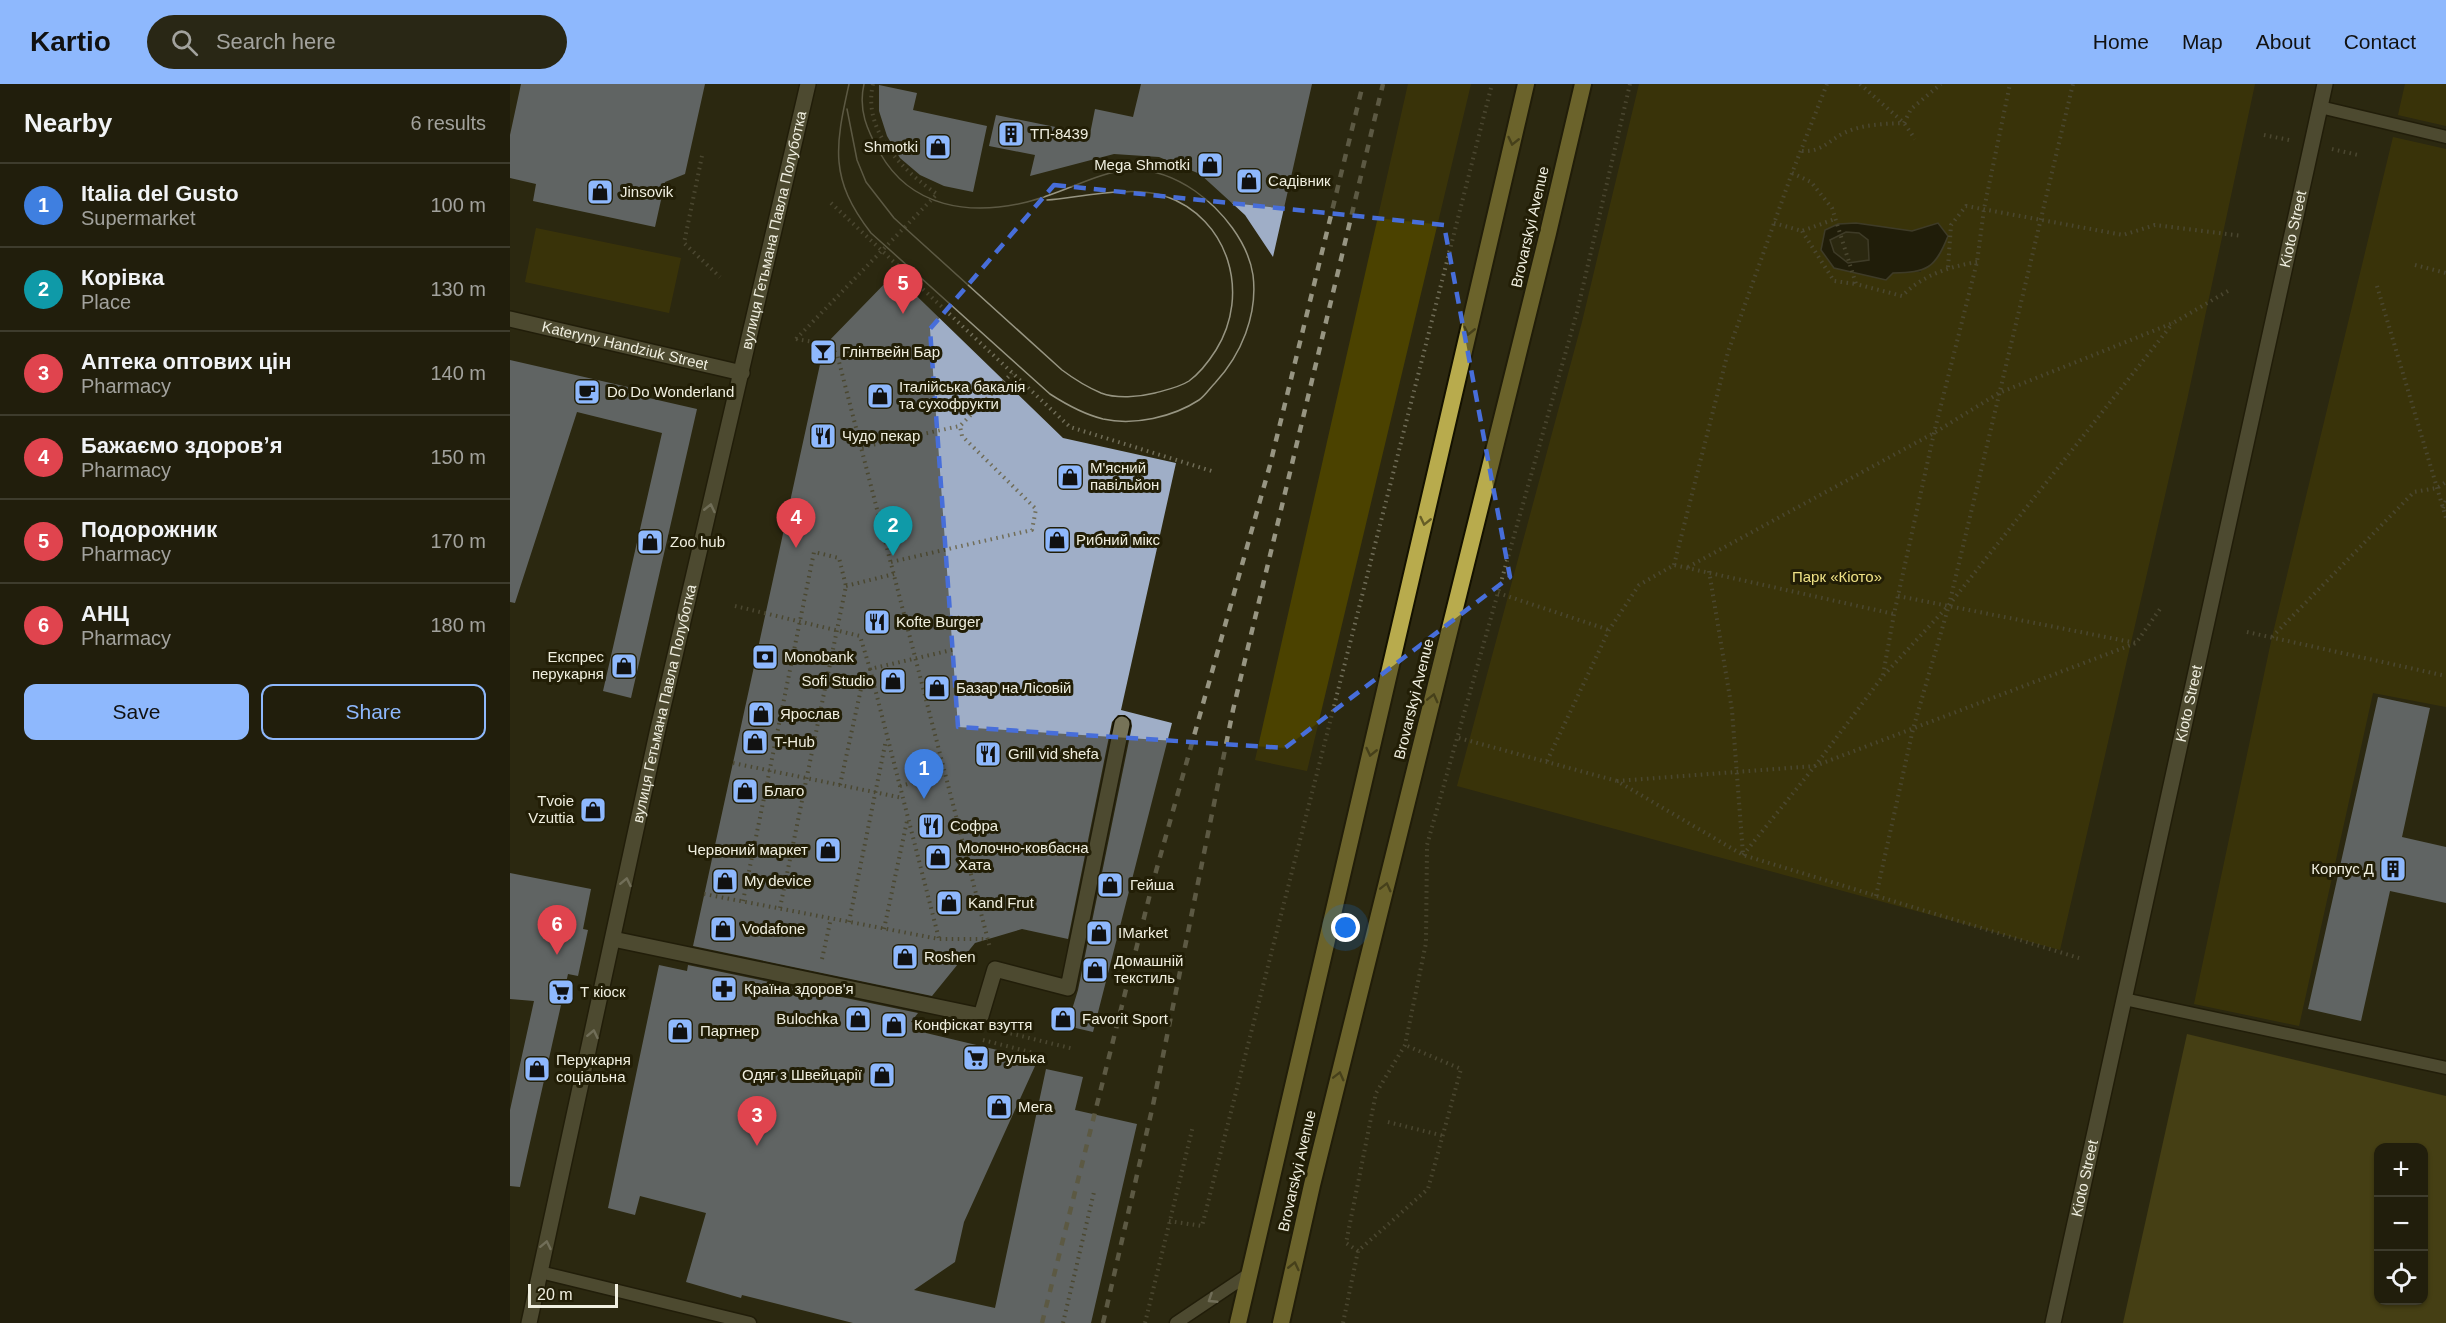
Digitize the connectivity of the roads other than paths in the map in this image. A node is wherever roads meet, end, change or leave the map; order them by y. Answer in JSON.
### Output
{"nodes":[{"id":1,"x":808,"y":84,"type":"edge"},
{"id":2,"x":1526,"y":84,"type":"edge"},
{"id":3,"x":1582,"y":84,"type":"edge"},
{"id":4,"x":2325,"y":84,"type":"edge"},
{"id":5,"x":2320,"y":107,"type":"junction"},
{"id":6,"x":2446,"y":137,"type":"edge"},
{"id":7,"x":510,"y":319,"type":"edge"},
{"id":8,"x":742,"y":373,"type":"junction"},
{"id":9,"x":1122,"y":724,"type":"dead end"},
{"id":10,"x":613,"y":939,"type":"junction"},
{"id":11,"x":2124,"y":999,"type":"junction"},
{"id":12,"x":2446,"y":1068,"type":"edge"},
{"id":13,"x":540,"y":1272,"type":"junction"},
{"id":14,"x":1249,"y":1274,"type":"junction"},
{"id":15,"x":712,"y":1319,"type":"edge"},
{"id":16,"x":529,"y":1323,"type":"edge"},
{"id":17,"x":750,"y":1323,"type":"edge"},
{"id":18,"x":1176,"y":1323,"type":"edge"},
{"id":19,"x":1238,"y":1323,"type":"edge"},
{"id":20,"x":1281,"y":1323,"type":"edge"},
{"id":21,"x":2052,"y":1323,"type":"edge"}],
"edges":[{"from":1,"to":8,"type":"street","name":"вулиця Гетьмана Павла Полуботка"},
{"from":2,"to":14,"type":"highway","name":"Brovarskyi Avenue","one_way":true},
{"from":20,"to":3,"type":"highway","name":"Brovarskyi Avenue","one_way":true},
{"from":4,"to":5,"type":"street","name":"Kioto Street"},
{"from":5,"to":6,"type":"lane"},
{"from":5,"to":11,"type":"street","name":"Kioto Street"},
{"from":7,"to":8,"type":"street","name":"Kateryny Handziuk Street"},
{"from":10,"to":8,"type":"street","name":"вулиця Гетьмана Павла Полуботка","one_way":true},
{"from":9,"to":10,"type":"street"},
{"from":13,"to":10,"type":"street","name":"вулиця Гетьмана Павла Полуботка","one_way":true},
{"from":11,"to":12,"type":"lane"},
{"from":11,"to":21,"type":"street","name":"Kioto Street"},
{"from":13,"to":15,"type":"lane"},
{"from":13,"to":16,"type":"street","name":"вулиця Гетьмана Павла Полуботка"},
{"from":14,"to":18,"type":"lane","one_way":true},
{"from":14,"to":19,"type":"highway","name":"Brovarskyi Avenue"},
{"from":15,"to":17,"type":"lane"}]}
